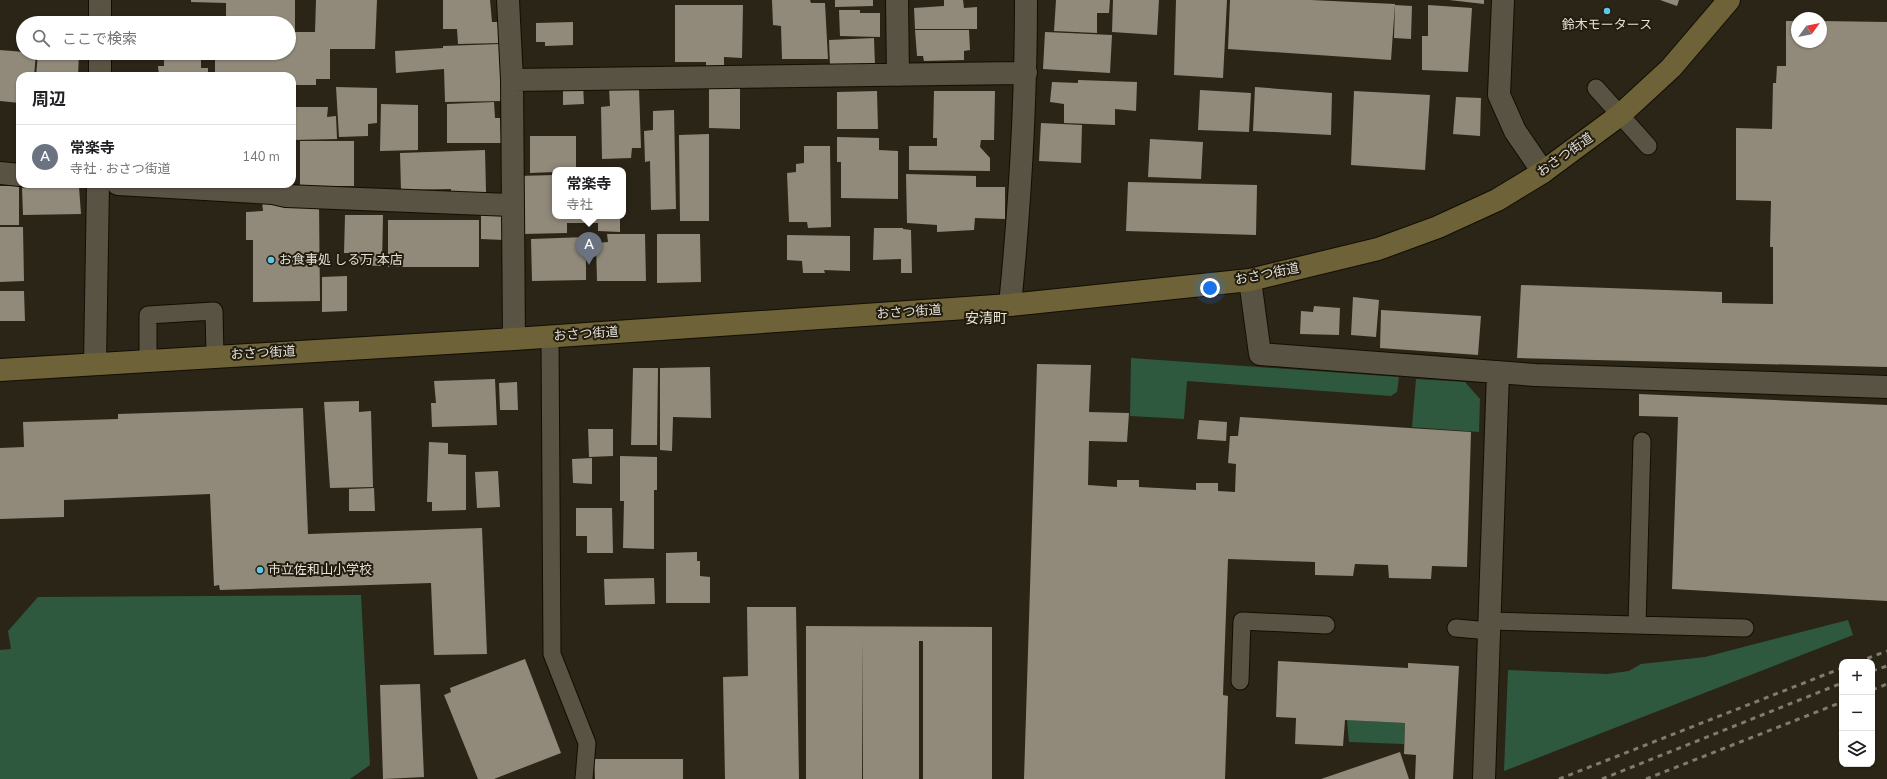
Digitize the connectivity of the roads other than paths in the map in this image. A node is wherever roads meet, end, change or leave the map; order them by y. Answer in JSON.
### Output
{"nodes":[{"id":1,"x":508,"y":0,"type":"edge"},
{"id":2,"x":898,"y":0,"type":"edge"},
{"id":3,"x":1026,"y":0,"type":"edge"},
{"id":4,"x":1503,"y":0,"type":"edge"},
{"id":5,"x":1729,"y":0,"type":"edge"},
{"id":6,"x":100,"y":60,"type":"edge"},
{"id":7,"x":100,"y":72,"type":"edge"},
{"id":8,"x":1026,"y":73,"type":"junction"},
{"id":9,"x":898,"y":75,"type":"junction"},
{"id":10,"x":512,"y":80,"type":"junction"},
{"id":11,"x":1596,"y":88,"type":"dead end"},
{"id":12,"x":1620,"y":115,"type":"junction"},
{"id":13,"x":1648,"y":146,"type":"dead end"},
{"id":14,"x":1543,"y":172,"type":"junction"},
{"id":15,"x":0,"y":173,"type":"edge"},
{"id":16,"x":16,"y":175,"type":"edge"},
{"id":17,"x":98,"y":188,"type":"edge"},
{"id":18,"x":180,"y":188,"type":"edge"},
{"id":19,"x":512,"y":205,"type":"junction"},
{"id":20,"x":1250,"y":280,"type":"junction"},
{"id":21,"x":1010,"y":305,"type":"junction"},
{"id":22,"x":550,"y":336,"type":"junction"},
{"id":23,"x":514,"y":339,"type":"junction"},
{"id":24,"x":215,"y":356,"type":"junction"},
{"id":25,"x":148,"y":360,"type":"junction"},
{"id":26,"x":95,"y":363,"type":"junction"},
{"id":27,"x":0,"y":370,"type":"edge"},
{"id":28,"x":1498,"y":372,"type":"junction"},
{"id":29,"x":1887,"y":387,"type":"edge"},
{"id":30,"x":1642,"y":441,"type":"dead end"},
{"id":31,"x":1326,"y":625,"type":"dead end"},
{"id":32,"x":1637,"y":625,"type":"junction"},
{"id":33,"x":1490,"y":626,"type":"junction"},
{"id":34,"x":1456,"y":628,"type":"dead end"},
{"id":35,"x":1745,"y":628,"type":"dead end"},
{"id":36,"x":1240,"y":681,"type":"dead end"},
{"id":37,"x":584,"y":779,"type":"edge"},
{"id":38,"x":1484,"y":779,"type":"edge"}],
"edges":[{"from":1,"to":10,"type":"street"},
{"from":2,"to":9,"type":"street"},
{"from":3,"to":8,"type":"street"},
{"from":4,"to":14,"type":"street"},
{"from":5,"to":12,"type":"street","name":"おさつ街道"},
{"from":6,"to":7,"type":"street"},
{"from":8,"to":9,"type":"street"},
{"from":8,"to":21,"type":"street"},
{"from":9,"to":10,"type":"street"},
{"from":10,"to":19,"type":"street"},
{"from":11,"to":12,"type":"lane"},
{"from":12,"to":13,"type":"lane"},
{"from":12,"to":14,"type":"street","name":"おさつ街道"},
{"from":14,"to":20,"type":"street","name":"おさつ街道"},
{"from":15,"to":16,"type":"street"},
{"from":17,"to":26,"type":"street"},
{"from":18,"to":19,"type":"street"},
{"from":19,"to":23,"type":"street"},
{"from":20,"to":21,"type":"street","name":"おさつ街道"},
{"from":20,"to":28,"type":"street"},
{"from":21,"to":22,"type":"street","name":"おさつ街道"},
{"from":22,"to":23,"type":"street","name":"おさつ街道"},
{"from":22,"to":37,"type":"lane"},
{"from":23,"to":24,"type":"street","name":"おさつ街道"},
{"from":24,"to":25,"type":"street","name":"おさつ街道"},
{"from":24,"to":25,"type":"lane"},
{"from":25,"to":26,"type":"street","name":"おさつ街道"},
{"from":26,"to":27,"type":"street","name":"おさつ街道"},
{"from":28,"to":29,"type":"street"},
{"from":28,"to":33,"type":"street"},
{"from":30,"to":32,"type":"lane"},
{"from":31,"to":36,"type":"lane"},
{"from":32,"to":33,"type":"lane"},
{"from":32,"to":35,"type":"lane"},
{"from":33,"to":34,"type":"lane"},
{"from":33,"to":38,"type":"street"}]}
